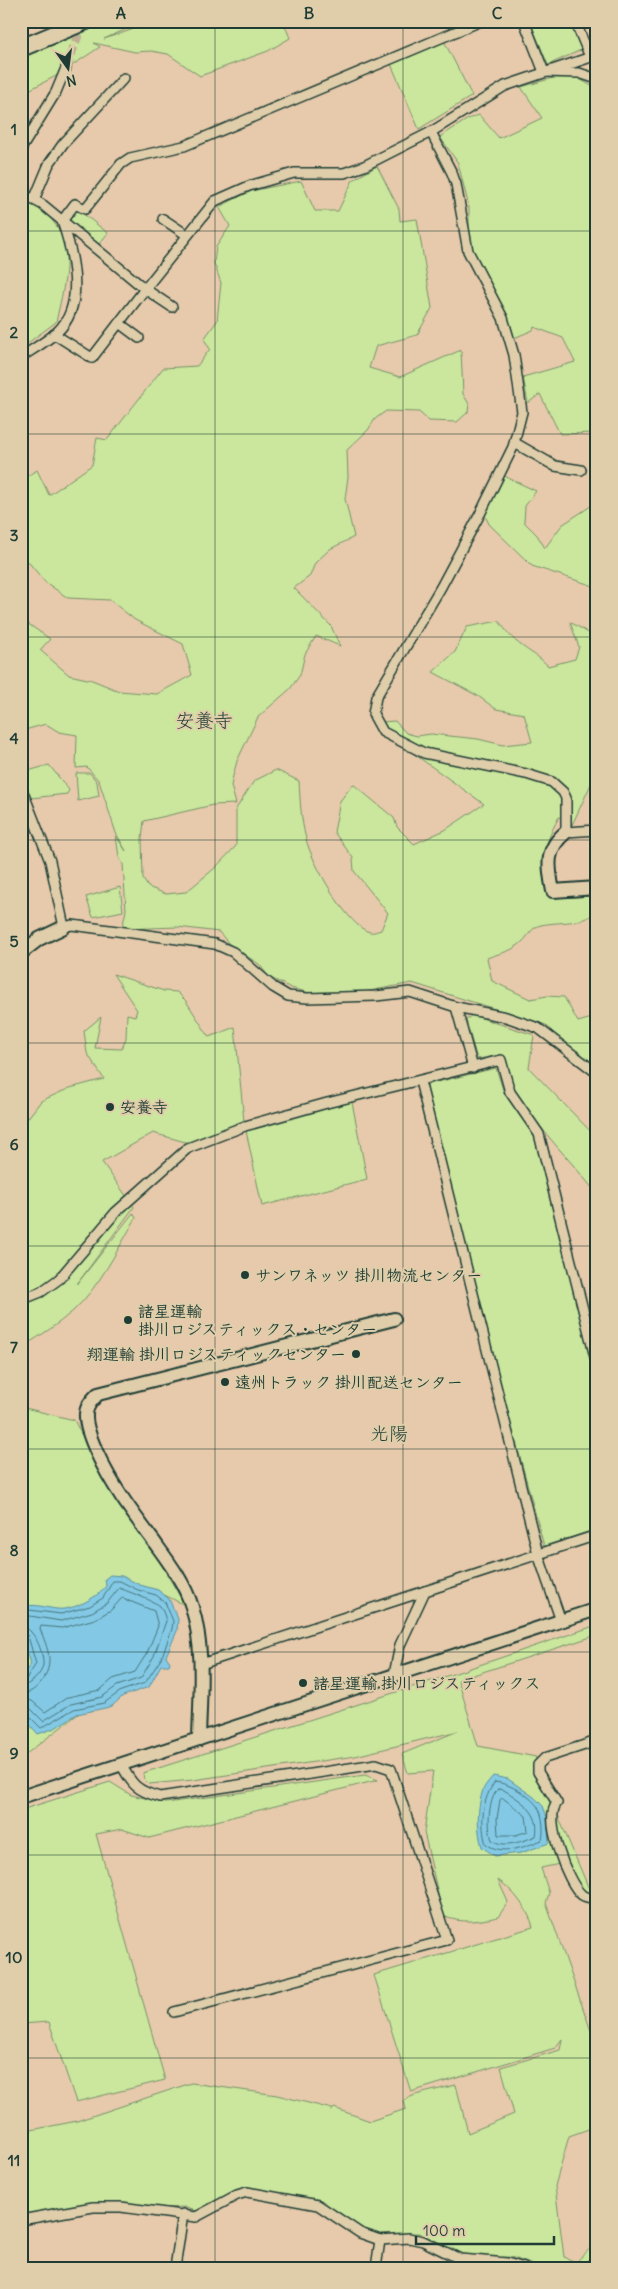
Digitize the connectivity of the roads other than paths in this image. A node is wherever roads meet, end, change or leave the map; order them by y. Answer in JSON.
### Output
{"nodes":[{"id":1,"x":86,"y":21,"type":"edge"},
{"id":2,"x":481,"y":21,"type":"edge"},
{"id":3,"x":524,"y":21,"type":"edge"},
{"id":4,"x":576,"y":21,"type":"edge"},
{"id":5,"x":21,"y":48,"type":"edge"},
{"id":6,"x":593,"y":56,"type":"edge"},
{"id":7,"x":66,"y":68,"type":"tunnel mouth"},
{"id":8,"x":544,"y":72,"type":"junction"},
{"id":9,"x":124,"y":78,"type":"dead end"},
{"id":10,"x":597,"y":79,"type":"edge"},
{"id":11,"x":431,"y":132,"type":"junction"},
{"id":12,"x":21,"y":149,"type":"edge"},
{"id":13,"x":21,"y":193,"type":"edge"},
{"id":14,"x":34,"y":200,"type":"junction"},
{"id":15,"x":163,"y":219,"type":"dead end"},
{"id":16,"x":62,"y":221,"type":"junction"},
{"id":17,"x":187,"y":235,"type":"junction"},
{"id":18,"x":145,"y":289,"type":"junction"},
{"id":19,"x":172,"y":307,"type":"dead end"},
{"id":20,"x":119,"y":323,"type":"junction"},
{"id":21,"x":54,"y":334,"type":"junction"},
{"id":22,"x":140,"y":338,"type":"dead end"},
{"id":23,"x":21,"y":357,"type":"edge"},
{"id":24,"x":514,"y":443,"type":"junction"},
{"id":25,"x":581,"y":470,"type":"dead end"},
{"id":26,"x":21,"y":787,"type":"edge"},
{"id":27,"x":597,"y":830,"type":"edge"},
{"id":28,"x":566,"y":832,"type":"junction"},
{"id":29,"x":597,"y":888,"type":"edge"},
{"id":30,"x":64,"y":927,"type":"junction"},
{"id":31,"x":21,"y":953,"type":"edge"},
{"id":32,"x":456,"y":1007,"type":"junction"},
{"id":33,"x":473,"y":1068,"type":"junction"},
{"id":34,"x":597,"y":1073,"type":"edge"},
{"id":35,"x":420,"y":1081,"type":"junction"},
{"id":36,"x":21,"y":1300,"type":"edge"},
{"id":37,"x":394,"y":1319,"type":"dead end"},
{"id":38,"x":597,"y":1364,"type":"edge"},
{"id":39,"x":597,"y":1535,"type":"edge"},
{"id":40,"x":538,"y":1554,"type":"junction"},
{"id":41,"x":425,"y":1591,"type":"junction"},
{"id":42,"x":597,"y":1610,"type":"edge"},
{"id":43,"x":561,"y":1621,"type":"junction"},
{"id":44,"x":201,"y":1664,"type":"junction"},
{"id":45,"x":394,"y":1675,"type":"junction"},
{"id":46,"x":199,"y":1739,"type":"junction"},
{"id":47,"x":597,"y":1741,"type":"edge"},
{"id":48,"x":122,"y":1764,"type":"junction"},
{"id":49,"x":21,"y":1797,"type":"edge"},
{"id":50,"x":597,"y":1899,"type":"edge"},
{"id":51,"x":174,"y":2012,"type":"dead end"},
{"id":52,"x":182,"y":2214,"type":"junction"},
{"id":53,"x":21,"y":2220,"type":"edge"},
{"id":54,"x":380,"y":2240,"type":"junction"},
{"id":55,"x":597,"y":2262,"type":"edge"},
{"id":56,"x":175,"y":2268,"type":"edge"},
{"id":57,"x":376,"y":2268,"type":"edge"},
{"id":58,"x":524,"y":2268,"type":"edge"},
{"id":59,"x":590,"y":2268,"type":"edge"}],
"edges":[{"from":1,"to":5,"type":"highway"},
{"from":2,"to":16,"type":"street"},
{"from":3,"to":8,"type":"street"},
{"from":4,"to":6,"type":"street"},
{"from":6,"to":8,"type":"street"},
{"from":7,"to":12,"type":"street"},
{"from":8,"to":10,"type":"street"},
{"from":8,"to":11,"type":"street"},
{"from":9,"to":14,"type":"street"},
{"from":11,"to":17,"type":"street"},
{"from":11,"to":24,"type":"street"},
{"from":13,"to":14,"type":"street"},
{"from":14,"to":16,"type":"street"},
{"from":15,"to":17,"type":"street"},
{"from":16,"to":18,"type":"street"},
{"from":16,"to":21,"type":"street"},
{"from":17,"to":18,"type":"street"},
{"from":18,"to":19,"type":"street"},
{"from":18,"to":20,"type":"street"},
{"from":20,"to":21,"type":"street"},
{"from":20,"to":22,"type":"street"},
{"from":21,"to":23,"type":"street"},
{"from":24,"to":25,"type":"street"},
{"from":24,"to":28,"type":"street"},
{"from":26,"to":30,"type":"street"},
{"from":27,"to":28,"type":"street"},
{"from":28,"to":29,"type":"street"},
{"from":30,"to":31,"type":"street"},
{"from":30,"to":32,"type":"street"},
{"from":32,"to":33,"type":"street"},
{"from":32,"to":34,"type":"street"},
{"from":33,"to":35,"type":"street"},
{"from":33,"to":38,"type":"street"},
{"from":35,"to":36,"type":"street"},
{"from":35,"to":40,"type":"street"},
{"from":37,"to":44,"type":"street"},
{"from":39,"to":40,"type":"street"},
{"from":40,"to":41,"type":"street"},
{"from":40,"to":43,"type":"street"},
{"from":41,"to":44,"type":"street"},
{"from":41,"to":45,"type":"street"},
{"from":42,"to":43,"type":"street"},
{"from":43,"to":45,"type":"street"},
{"from":44,"to":46,"type":"street"},
{"from":45,"to":46,"type":"street"},
{"from":46,"to":48,"type":"street"},
{"from":47,"to":50,"type":"street"},
{"from":48,"to":49,"type":"street"},
{"from":48,"to":51,"type":"street"},
{"from":52,"to":53,"type":"street"},
{"from":52,"to":54,"type":"street"},
{"from":52,"to":56,"type":"street"},
{"from":54,"to":57,"type":"street"},
{"from":54,"to":58,"type":"street"},
{"from":55,"to":59,"type":"street"}]}
